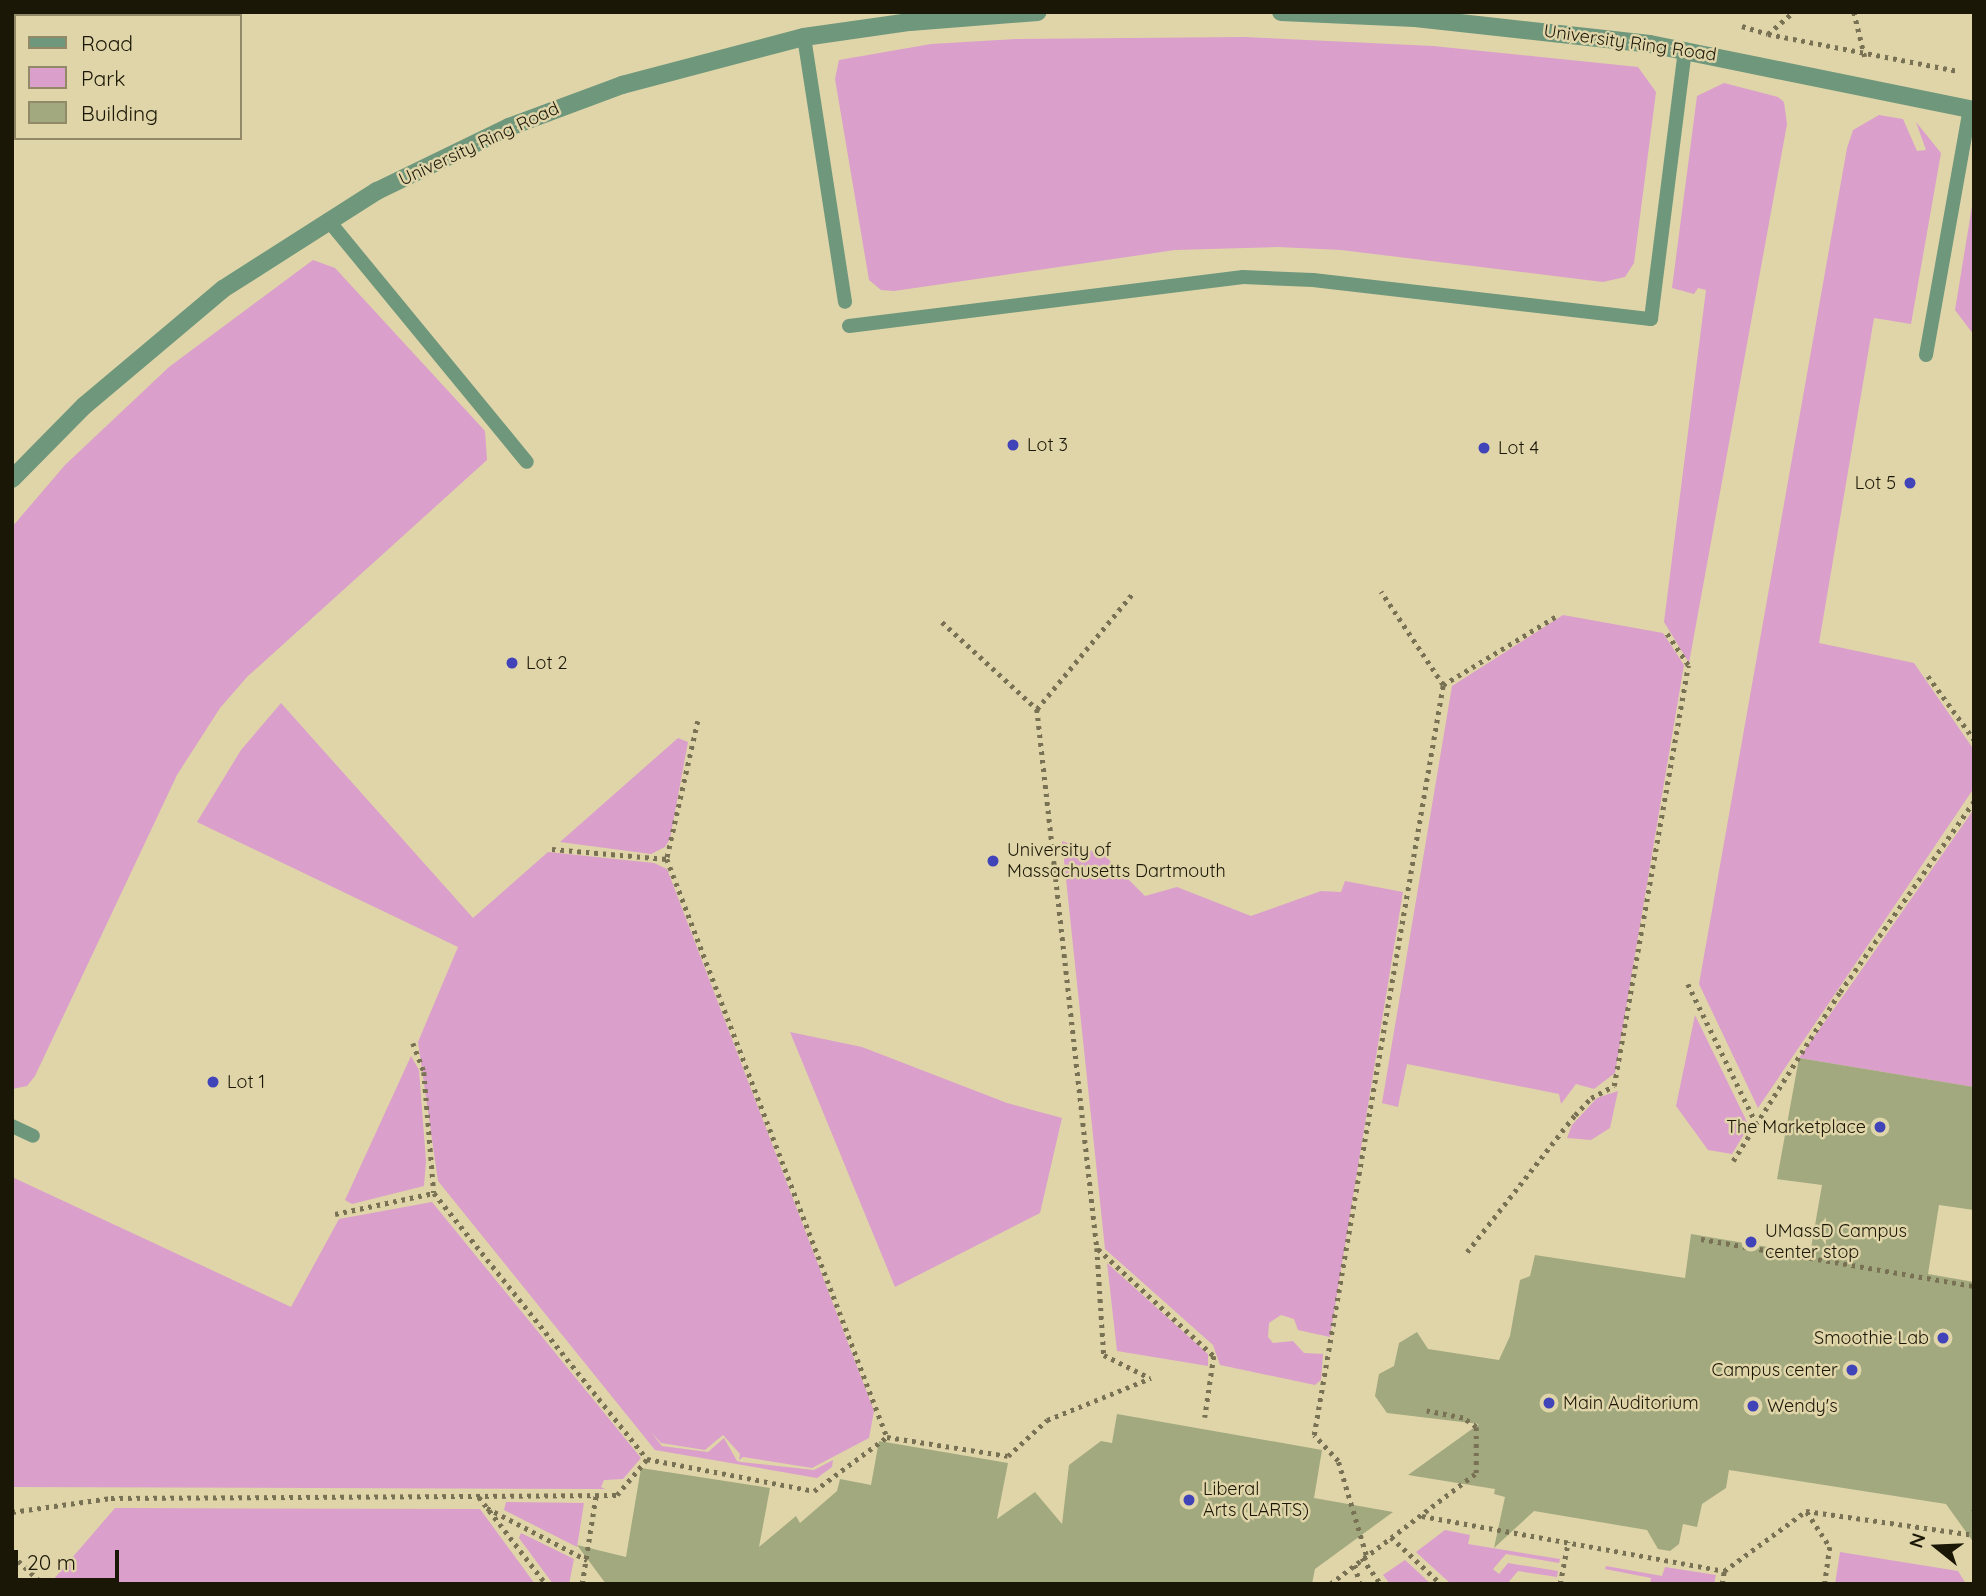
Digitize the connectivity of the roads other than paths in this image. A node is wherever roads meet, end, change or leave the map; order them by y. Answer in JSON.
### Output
{"nodes":[{"id":1,"x":1038,"y":12,"type":"edge"},
{"id":2,"x":1281,"y":12,"type":"edge"},
{"id":3,"x":804,"y":37,"type":"junction"},
{"id":4,"x":1685,"y":49,"type":"junction"},
{"id":5,"x":1972,"y":110,"type":"edge"},
{"id":6,"x":328,"y":220,"type":"junction"},
{"id":7,"x":845,"y":302,"type":"dead end"},
{"id":8,"x":849,"y":326,"type":"dead end"},
{"id":9,"x":1926,"y":355,"type":"dead end"},
{"id":10,"x":527,"y":462,"type":"dead end"},
{"id":11,"x":12,"y":479,"type":"edge"},
{"id":12,"x":12,"y":1126,"type":"edge"},
{"id":13,"x":33,"y":1136,"type":"dead end"}],
"edges":[{"from":1,"to":3,"type":"street","name":"University Ring Road"},
{"from":2,"to":4,"type":"street","name":"University Ring Road"},
{"from":3,"to":6,"type":"street","name":"University Ring Road"},
{"from":3,"to":7,"type":"lane"},
{"from":4,"to":5,"type":"street","name":"University Ring Road"},
{"from":4,"to":8,"type":"lane"},
{"from":5,"to":9,"type":"lane"},
{"from":6,"to":10,"type":"lane"},
{"from":6,"to":11,"type":"street","name":"University Ring Road"},
{"from":12,"to":13,"type":"lane"}]}
